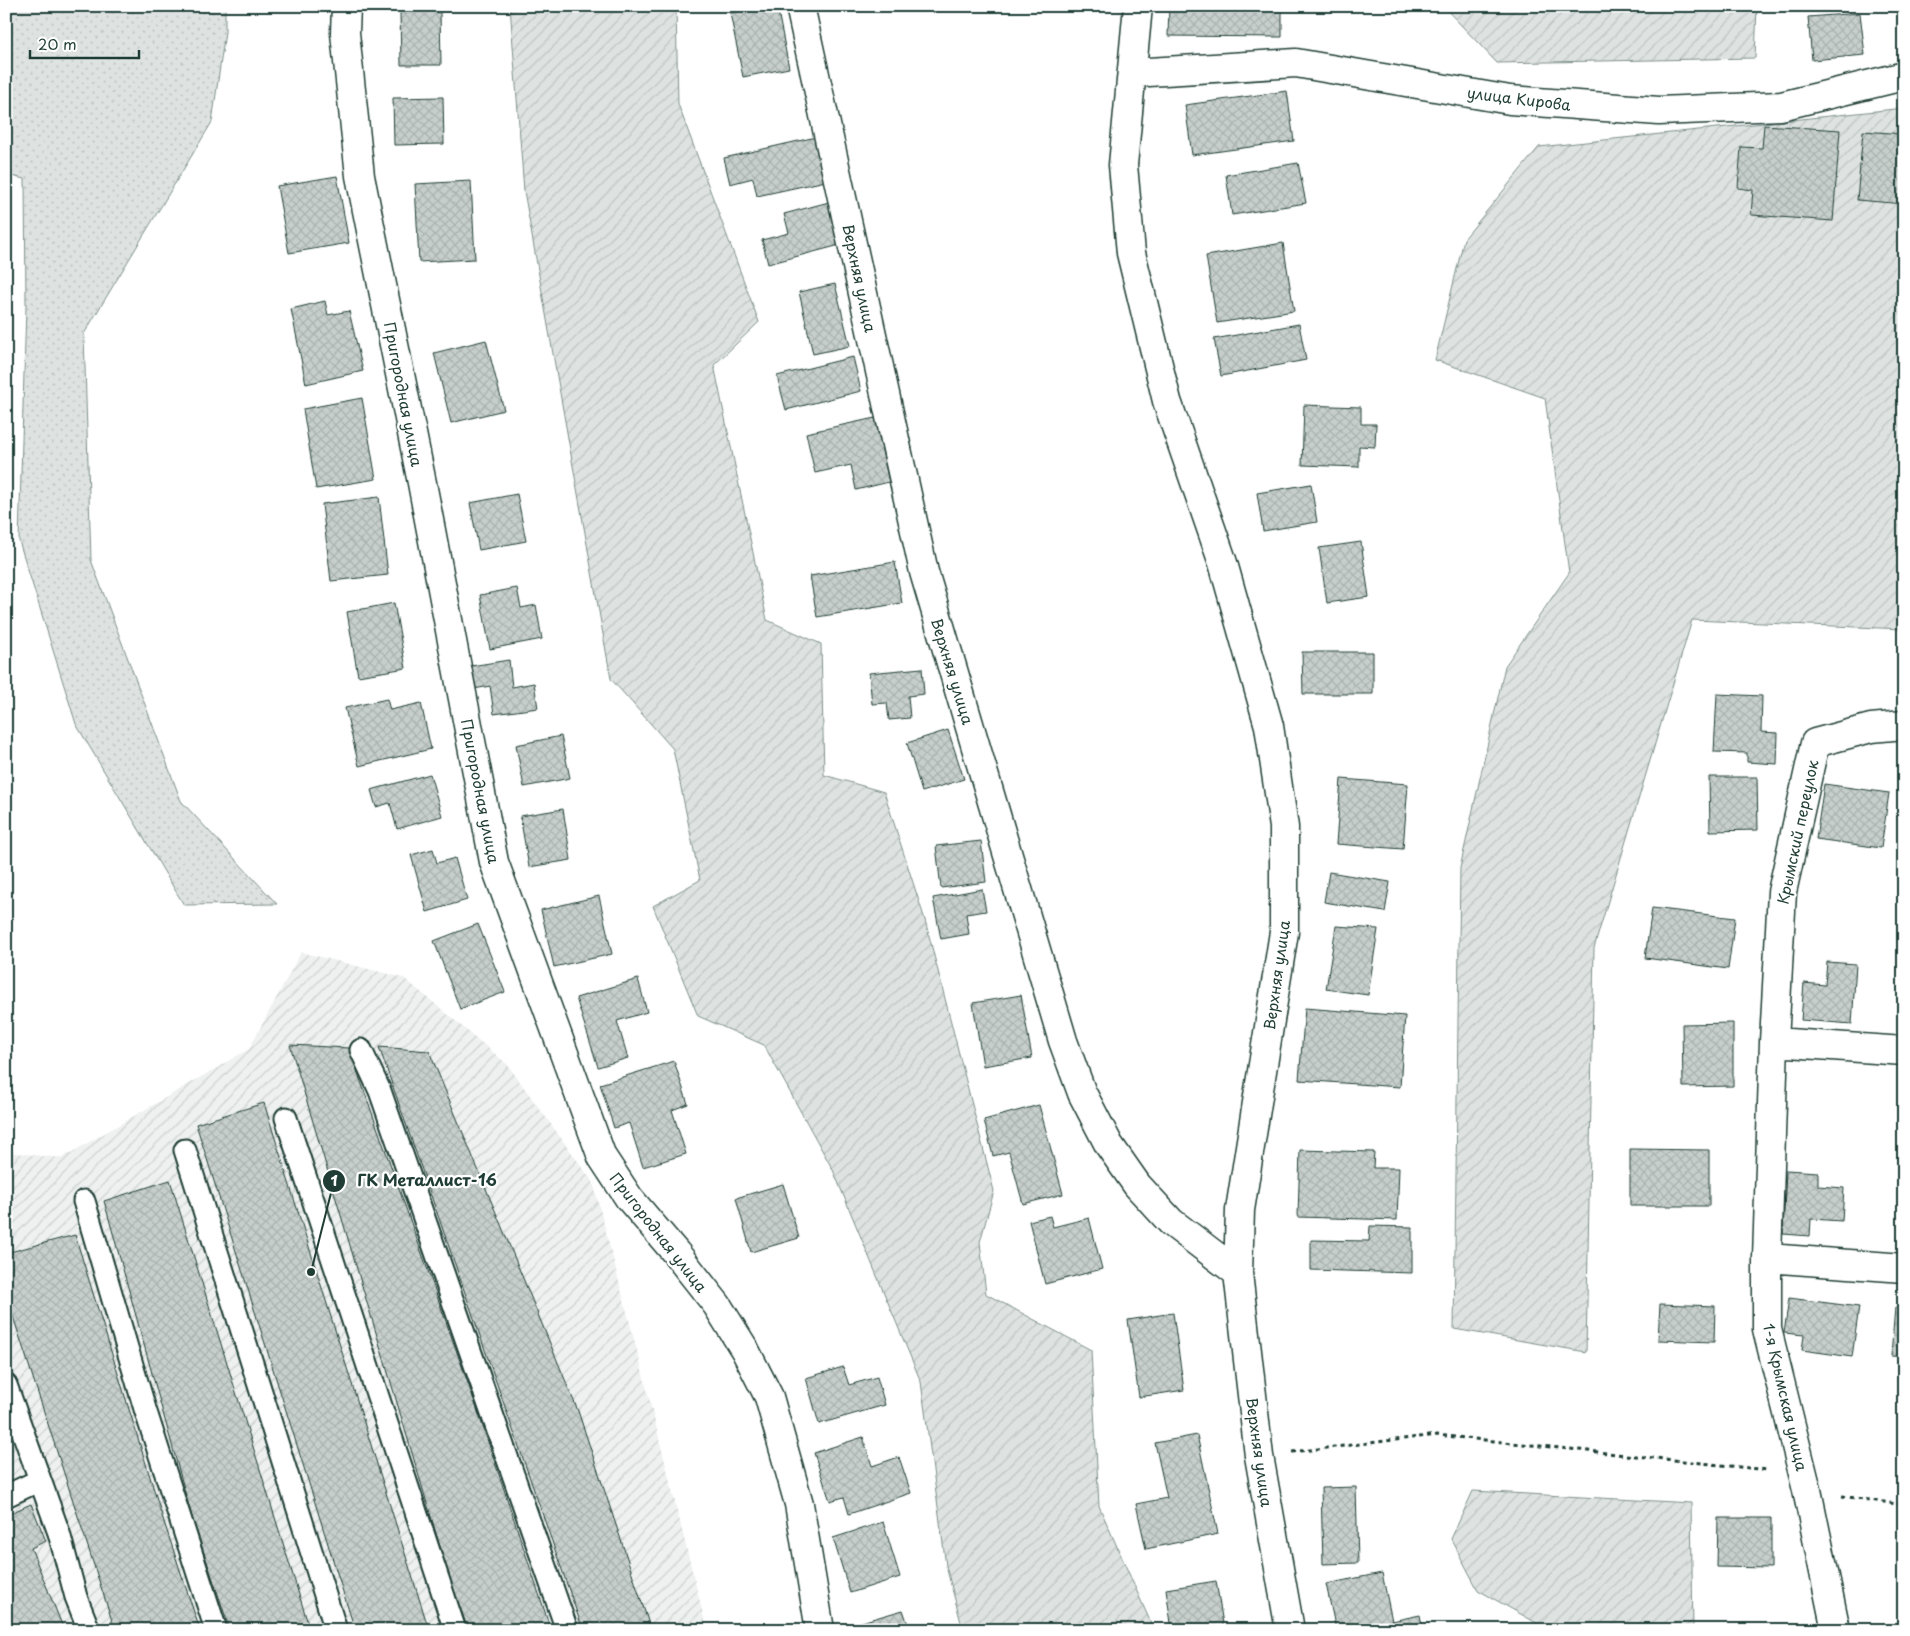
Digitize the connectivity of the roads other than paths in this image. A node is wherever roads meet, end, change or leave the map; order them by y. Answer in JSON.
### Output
{"nodes":[{"id":1,"x":346,"y":6,"type":"edge"},
{"id":2,"x":800,"y":6,"type":"edge"},
{"id":3,"x":1138,"y":6,"type":"edge"},
{"id":4,"x":1132,"y":73,"type":"junction"},
{"id":5,"x":1904,"y":76,"type":"edge"},
{"id":6,"x":1904,"y":725,"type":"edge"},
{"id":7,"x":1774,"y":1042,"type":"junction"},
{"id":8,"x":361,"y":1050,"type":"dead end"},
{"id":9,"x":1904,"y":1051,"type":"edge"},
{"id":10,"x":286,"y":1118,"type":"dead end"},
{"id":11,"x":185,"y":1150,"type":"dead end"},
{"id":12,"x":84,"y":1201,"type":"dead end"},
{"id":13,"x":1767,"y":1258,"type":"junction"},
{"id":14,"x":1904,"y":1268,"type":"edge"},
{"id":15,"x":1238,"y":1273,"type":"junction"},
{"id":16,"x":6,"y":1385,"type":"edge"},
{"id":17,"x":40,"y":1480,"type":"junction"},
{"id":18,"x":6,"y":1496,"type":"edge"},
{"id":19,"x":89,"y":1630,"type":"edge"},
{"id":20,"x":216,"y":1630,"type":"edge"},
{"id":21,"x":336,"y":1630,"type":"edge"},
{"id":22,"x":455,"y":1630,"type":"edge"},
{"id":23,"x":568,"y":1630,"type":"edge"},
{"id":24,"x":820,"y":1630,"type":"edge"},
{"id":25,"x":1290,"y":1630,"type":"edge"},
{"id":26,"x":1836,"y":1630,"type":"edge"}],
"edges":[{"from":1,"to":24,"type":"street","name":"Пригородная улица"},
{"from":2,"to":15,"type":"street","name":"Верхняя улица"},
{"from":3,"to":4,"type":"street","name":"Верхняя улица"},
{"from":4,"to":5,"type":"street","name":"улица Кирова"},
{"from":4,"to":15,"type":"street","name":"Верхняя улица"},
{"from":6,"to":7,"type":"street","name":"Крымский переулок"},
{"from":7,"to":9,"type":"street"},
{"from":7,"to":13,"type":"street","name":"1-я Крымская улица"},
{"from":8,"to":23,"type":"lane"},
{"from":10,"to":22,"type":"lane"},
{"from":11,"to":21,"type":"lane"},
{"from":12,"to":20,"type":"lane"},
{"from":13,"to":14,"type":"street"},
{"from":13,"to":26,"type":"street","name":"1-я Крымская улица"},
{"from":15,"to":25,"type":"street","name":"Верхняя улица"},
{"from":16,"to":17,"type":"lane"},
{"from":17,"to":18,"type":"lane"},
{"from":17,"to":19,"type":"lane"}]}
